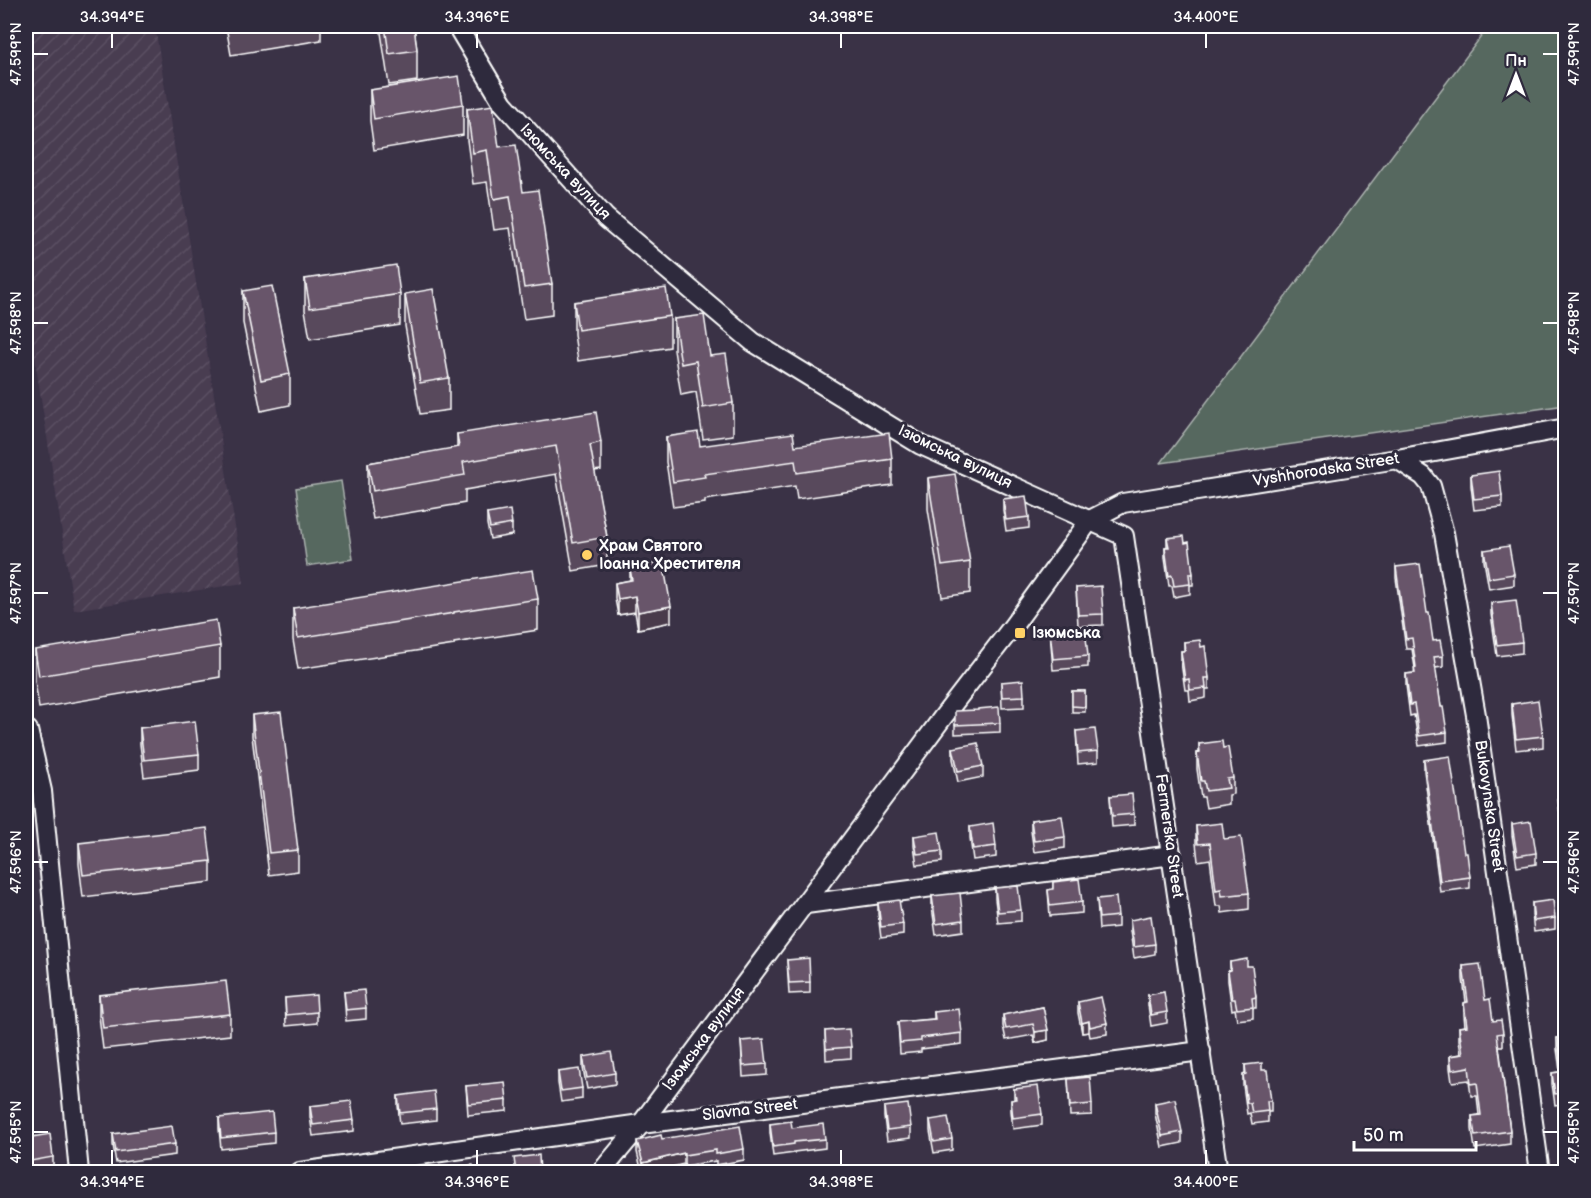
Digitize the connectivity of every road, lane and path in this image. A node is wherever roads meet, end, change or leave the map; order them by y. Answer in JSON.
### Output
{"nodes":[{"id":1,"x":459,"y":27,"type":"edge"},
{"id":2,"x":1566,"y":428,"type":"edge"},
{"id":3,"x":1396,"y":459,"type":"junction"},
{"id":4,"x":1090,"y":520,"type":"junction"},
{"id":5,"x":28,"y":730,"type":"dead end"},
{"id":6,"x":1172,"y":855,"type":"junction"},
{"id":7,"x":806,"y":904,"type":"junction"},
{"id":8,"x":1201,"y":1051,"type":"junction"},
{"id":9,"x":641,"y":1124,"type":"junction"},
{"id":10,"x":79,"y":1173,"type":"edge"},
{"id":11,"x":300,"y":1173,"type":"edge"},
{"id":12,"x":601,"y":1173,"type":"edge"},
{"id":13,"x":1218,"y":1173,"type":"edge"},
{"id":14,"x":1540,"y":1173,"type":"edge"}],
"edges":[{"from":1,"to":4,"type":"street","name":"Ізюмська вулиця"},
{"from":2,"to":3,"type":"street","name":"Vyshhorodska Street"},
{"from":3,"to":4,"type":"street","name":"Vyshhorodska Street"},
{"from":3,"to":14,"type":"street","name":"Bukovynska Street"},
{"from":4,"to":6,"type":"street","name":"Fermerska Street"},
{"from":4,"to":7,"type":"street","name":"Ізюмська вулиця"},
{"from":5,"to":10,"type":"street"},
{"from":6,"to":7,"type":"street"},
{"from":6,"to":8,"type":"street","name":"Fermerska Street"},
{"from":7,"to":9,"type":"street","name":"Ізюмська вулиця"},
{"from":8,"to":9,"type":"street","name":"Slavna Street"},
{"from":8,"to":13,"type":"street","name":"Fermerska Street"},
{"from":9,"to":11,"type":"street","name":"Slavna Street"},
{"from":9,"to":12,"type":"street","name":"Ізюмська вулиця"}]}
